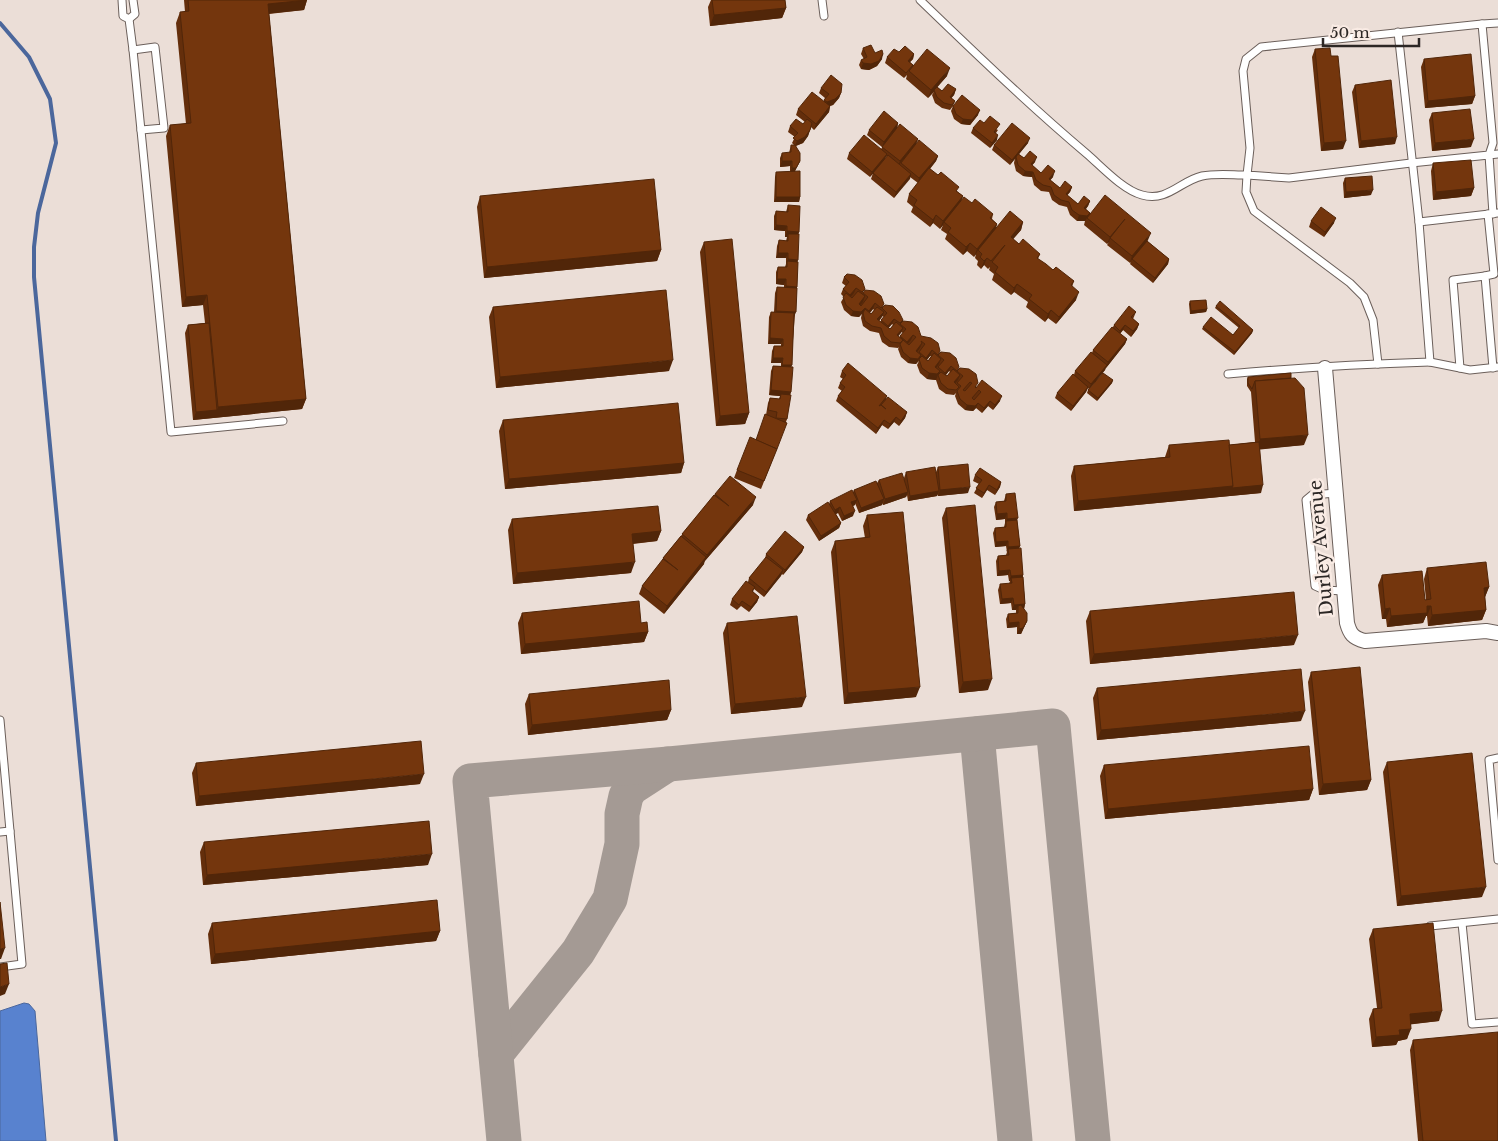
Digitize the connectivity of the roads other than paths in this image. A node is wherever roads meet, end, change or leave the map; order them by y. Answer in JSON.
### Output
{"nodes":[{"id":1,"x":122,"y":0,"type":"edge"},
{"id":2,"x":133,"y":0,"type":"edge"},
{"id":3,"x":822,"y":0,"type":"edge"},
{"id":4,"x":920,"y":0,"type":"edge"},
{"id":5,"x":824,"y":16,"type":"dead end"},
{"id":6,"x":129,"y":19,"type":"junction"},
{"id":7,"x":1498,"y":23,"type":"edge"},
{"id":8,"x":1482,"y":24,"type":"junction"},
{"id":9,"x":1398,"y":32,"type":"junction"},
{"id":10,"x":133,"y":50,"type":"junction"},
{"id":11,"x":140,"y":130,"type":"junction"},
{"id":12,"x":1498,"y":154,"type":"edge"},
{"id":13,"x":1489,"y":155,"type":"junction"},
{"id":14,"x":1412,"y":163,"type":"junction"},
{"id":15,"x":1247,"y":175,"type":"junction"},
{"id":16,"x":1493,"y":214,"type":"edge"},
{"id":17,"x":1419,"y":222,"type":"junction"},
{"id":18,"x":1495,"y":247,"type":"edge"},
{"id":19,"x":1485,"y":276,"type":"junction"},
{"id":20,"x":1430,"y":362,"type":"junction"},
{"id":21,"x":1378,"y":364,"type":"junction"},
{"id":22,"x":1495,"y":367,"type":"edge"},
{"id":23,"x":1324,"y":368,"type":"junction"},
{"id":24,"x":1460,"y":368,"type":"junction"},
{"id":25,"x":1228,"y":374,"type":"dead end"},
{"id":26,"x":283,"y":421,"type":"dead end"},
{"id":27,"x":1336,"y":493,"type":"junction"},
{"id":28,"x":1344,"y":591,"type":"junction"},
{"id":29,"x":1498,"y":633,"type":"edge"},
{"id":30,"x":0,"y":720,"type":"edge"},
{"id":31,"x":1498,"y":758,"type":"edge"},
{"id":32,"x":10,"y":831,"type":"junction"},
{"id":33,"x":0,"y":832,"type":"edge"},
{"id":34,"x":1498,"y":860,"type":"edge"},
{"id":35,"x":1498,"y":919,"type":"edge"},
{"id":36,"x":1462,"y":923,"type":"junction"},
{"id":37,"x":1430,"y":926,"type":"edge"},
{"id":38,"x":0,"y":967,"type":"edge"},
{"id":39,"x":1498,"y":1022,"type":"edge"}],
"edges":[{"from":1,"to":6,"type":"lane"},
{"from":2,"to":6,"type":"lane"},
{"from":3,"to":5,"type":"lane"},
{"from":4,"to":15,"type":"lane"},
{"from":6,"to":10,"type":"lane"},
{"from":7,"to":8,"type":"lane"},
{"from":8,"to":9,"type":"lane"},
{"from":8,"to":13,"type":"lane"},
{"from":9,"to":14,"type":"lane"},
{"from":9,"to":15,"type":"lane"},
{"from":10,"to":11,"type":"lane"},
{"from":10,"to":11,"type":"lane"},
{"from":11,"to":26,"type":"lane"},
{"from":12,"to":13,"type":"lane"},
{"from":13,"to":14,"type":"lane"},
{"from":13,"to":16,"type":"lane"},
{"from":14,"to":15,"type":"lane"},
{"from":14,"to":17,"type":"lane"},
{"from":15,"to":21,"type":"lane"},
{"from":16,"to":17,"type":"lane"},
{"from":16,"to":18,"type":"lane"},
{"from":17,"to":20,"type":"lane"},
{"from":18,"to":19,"type":"lane"},
{"from":19,"to":22,"type":"lane"},
{"from":19,"to":24,"type":"lane"},
{"from":20,"to":21,"type":"lane"},
{"from":20,"to":24,"type":"lane"},
{"from":21,"to":23,"type":"lane"},
{"from":22,"to":24,"type":"lane"},
{"from":23,"to":25,"type":"lane"},
{"from":23,"to":27,"type":"street","name":"Durley Avenue"},
{"from":27,"to":28,"type":"street","name":"Durley Avenue"},
{"from":27,"to":28,"type":"lane"},
{"from":28,"to":29,"type":"street","name":"Durley Avenue"},
{"from":30,"to":32,"type":"lane"},
{"from":31,"to":34,"type":"lane"},
{"from":32,"to":33,"type":"lane"},
{"from":32,"to":38,"type":"lane"},
{"from":35,"to":36,"type":"lane"},
{"from":36,"to":37,"type":"lane"},
{"from":36,"to":39,"type":"lane"}]}
